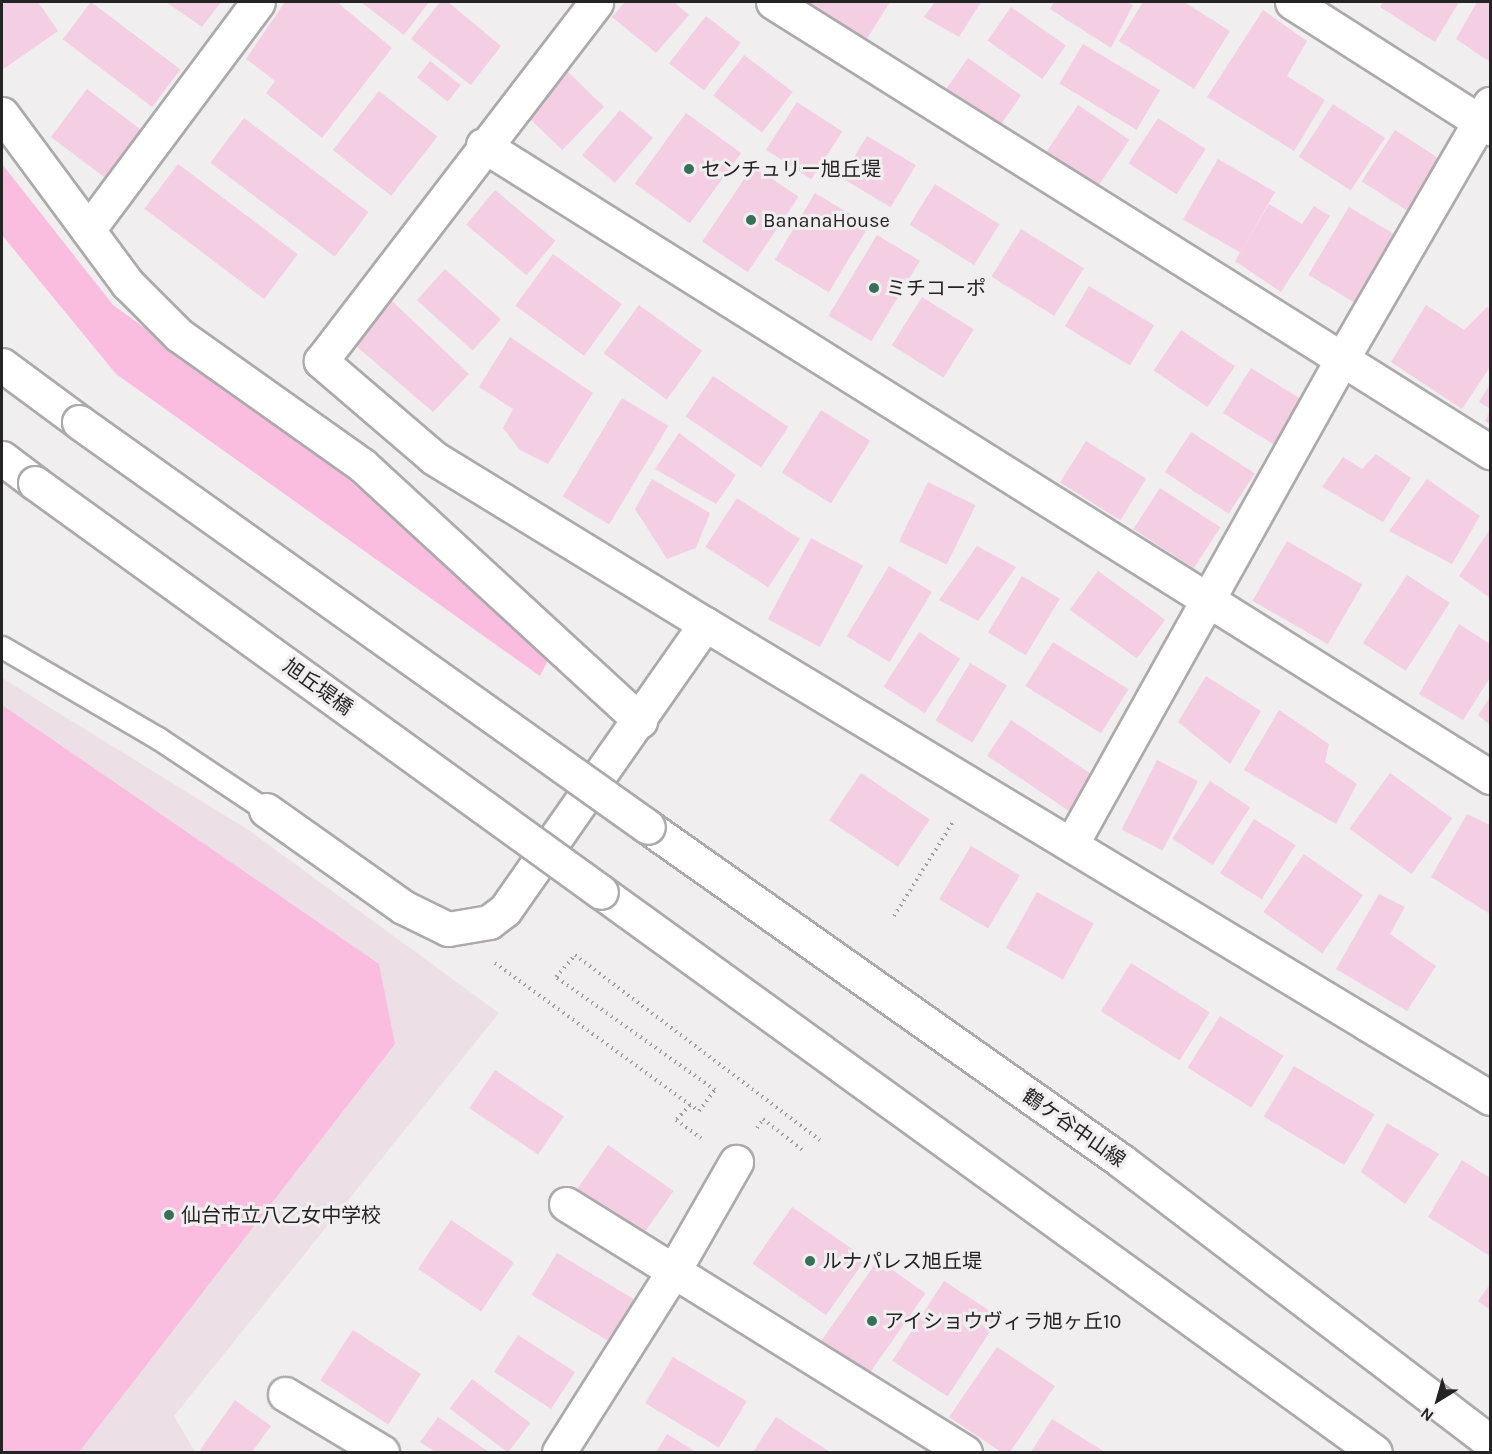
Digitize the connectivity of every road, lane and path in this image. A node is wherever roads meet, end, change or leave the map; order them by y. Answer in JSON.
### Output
{"nodes":[{"id":1,"x":258,"y":2,"type":"edge"},
{"id":2,"x":596,"y":2,"type":"edge"},
{"id":3,"x":772,"y":2,"type":"edge"},
{"id":4,"x":1292,"y":2,"type":"edge"},
{"id":5,"x":2,"y":114,"type":"edge"},
{"id":6,"x":1487,"y":118,"type":"edge"},
{"id":7,"x":483,"y":144,"type":"junction"},
{"id":8,"x":88,"y":230,"type":"junction"},
{"id":9,"x":1342,"y":359,"type":"junction"},
{"id":10,"x":2,"y":365,"type":"edge"},
{"id":11,"x":1491,"y":453,"type":"edge"},
{"id":12,"x":2,"y":458,"type":"edge"},
{"id":13,"x":1209,"y":600,"type":"junction"},
{"id":14,"x":705,"y":624,"type":"junction"},
{"id":15,"x":2,"y":647,"type":"edge"},
{"id":16,"x":640,"y":721,"type":"junction"},
{"id":17,"x":1491,"y":777,"type":"edge"},
{"id":18,"x":975,"y":785,"type":"junction"},
{"id":19,"x":266,"y":810,"type":"joint"},
{"id":20,"x":1072,"y":843,"type":"junction"},
{"id":21,"x":894,"y":916,"type":"dead end"},
{"id":22,"x":446,"y":927,"type":"junction"},
{"id":23,"x":1491,"y":1098,"type":"edge"},
{"id":24,"x":690,"y":1105,"type":"junction"},
{"id":25,"x":772,"y":1127,"type":"dead end"},
{"id":26,"x":703,"y":1139,"type":"dead end"},
{"id":27,"x":820,"y":1140,"type":"dead end"},
{"id":28,"x":805,"y":1152,"type":"dead end"},
{"id":29,"x":736,"y":1162,"type":"dead end"},
{"id":30,"x":566,"y":1204,"type":"dead end"},
{"id":31,"x":673,"y":1272,"type":"junction"},
{"id":32,"x":285,"y":1394,"type":"dead end"},
{"id":33,"x":1491,"y":1442,"type":"edge"},
{"id":34,"x":382,"y":1452,"type":"edge"},
{"id":35,"x":559,"y":1452,"type":"edge"},
{"id":36,"x":965,"y":1452,"type":"edge"},
{"id":37,"x":1375,"y":1452,"type":"edge"}],
"edges":[{"from":1,"to":8,"type":"street"},
{"from":2,"to":7,"type":"street"},
{"from":3,"to":9,"type":"street"},
{"from":4,"to":6,"type":"street"},
{"from":5,"to":8,"type":"street"},
{"from":6,"to":9,"type":"street"},
{"from":7,"to":13,"type":"street"},
{"from":7,"to":14,"type":"street"},
{"from":8,"to":16,"type":"street"},
{"from":9,"to":11,"type":"street"},
{"from":9,"to":13,"type":"street"},
{"from":10,"to":33,"type":"street","name":"鶴ケ谷中山線","bridge":true},
{"from":12,"to":37,"type":"street","name":"旭丘堤橋","bridge":true},
{"from":13,"to":17,"type":"street"},
{"from":13,"to":20,"type":"street"},
{"from":14,"to":16,"type":"street"},
{"from":14,"to":18,"type":"street"},
{"from":15,"to":19,"type":"lane"},
{"from":16,"to":22,"type":"street"},
{"from":18,"to":20,"type":"street"},
{"from":18,"to":21,"type":"path"},
{"from":19,"to":22,"type":"street"},
{"from":20,"to":23,"type":"street"},
{"from":22,"to":24,"type":"path"},
{"from":24,"to":26,"type":"path"},
{"from":24,"to":27,"type":"path"},
{"from":25,"to":28,"type":"path"},
{"from":29,"to":31,"type":"street"},
{"from":30,"to":31,"type":"street"},
{"from":31,"to":35,"type":"street"},
{"from":31,"to":36,"type":"street"},
{"from":32,"to":34,"type":"street"}]}
